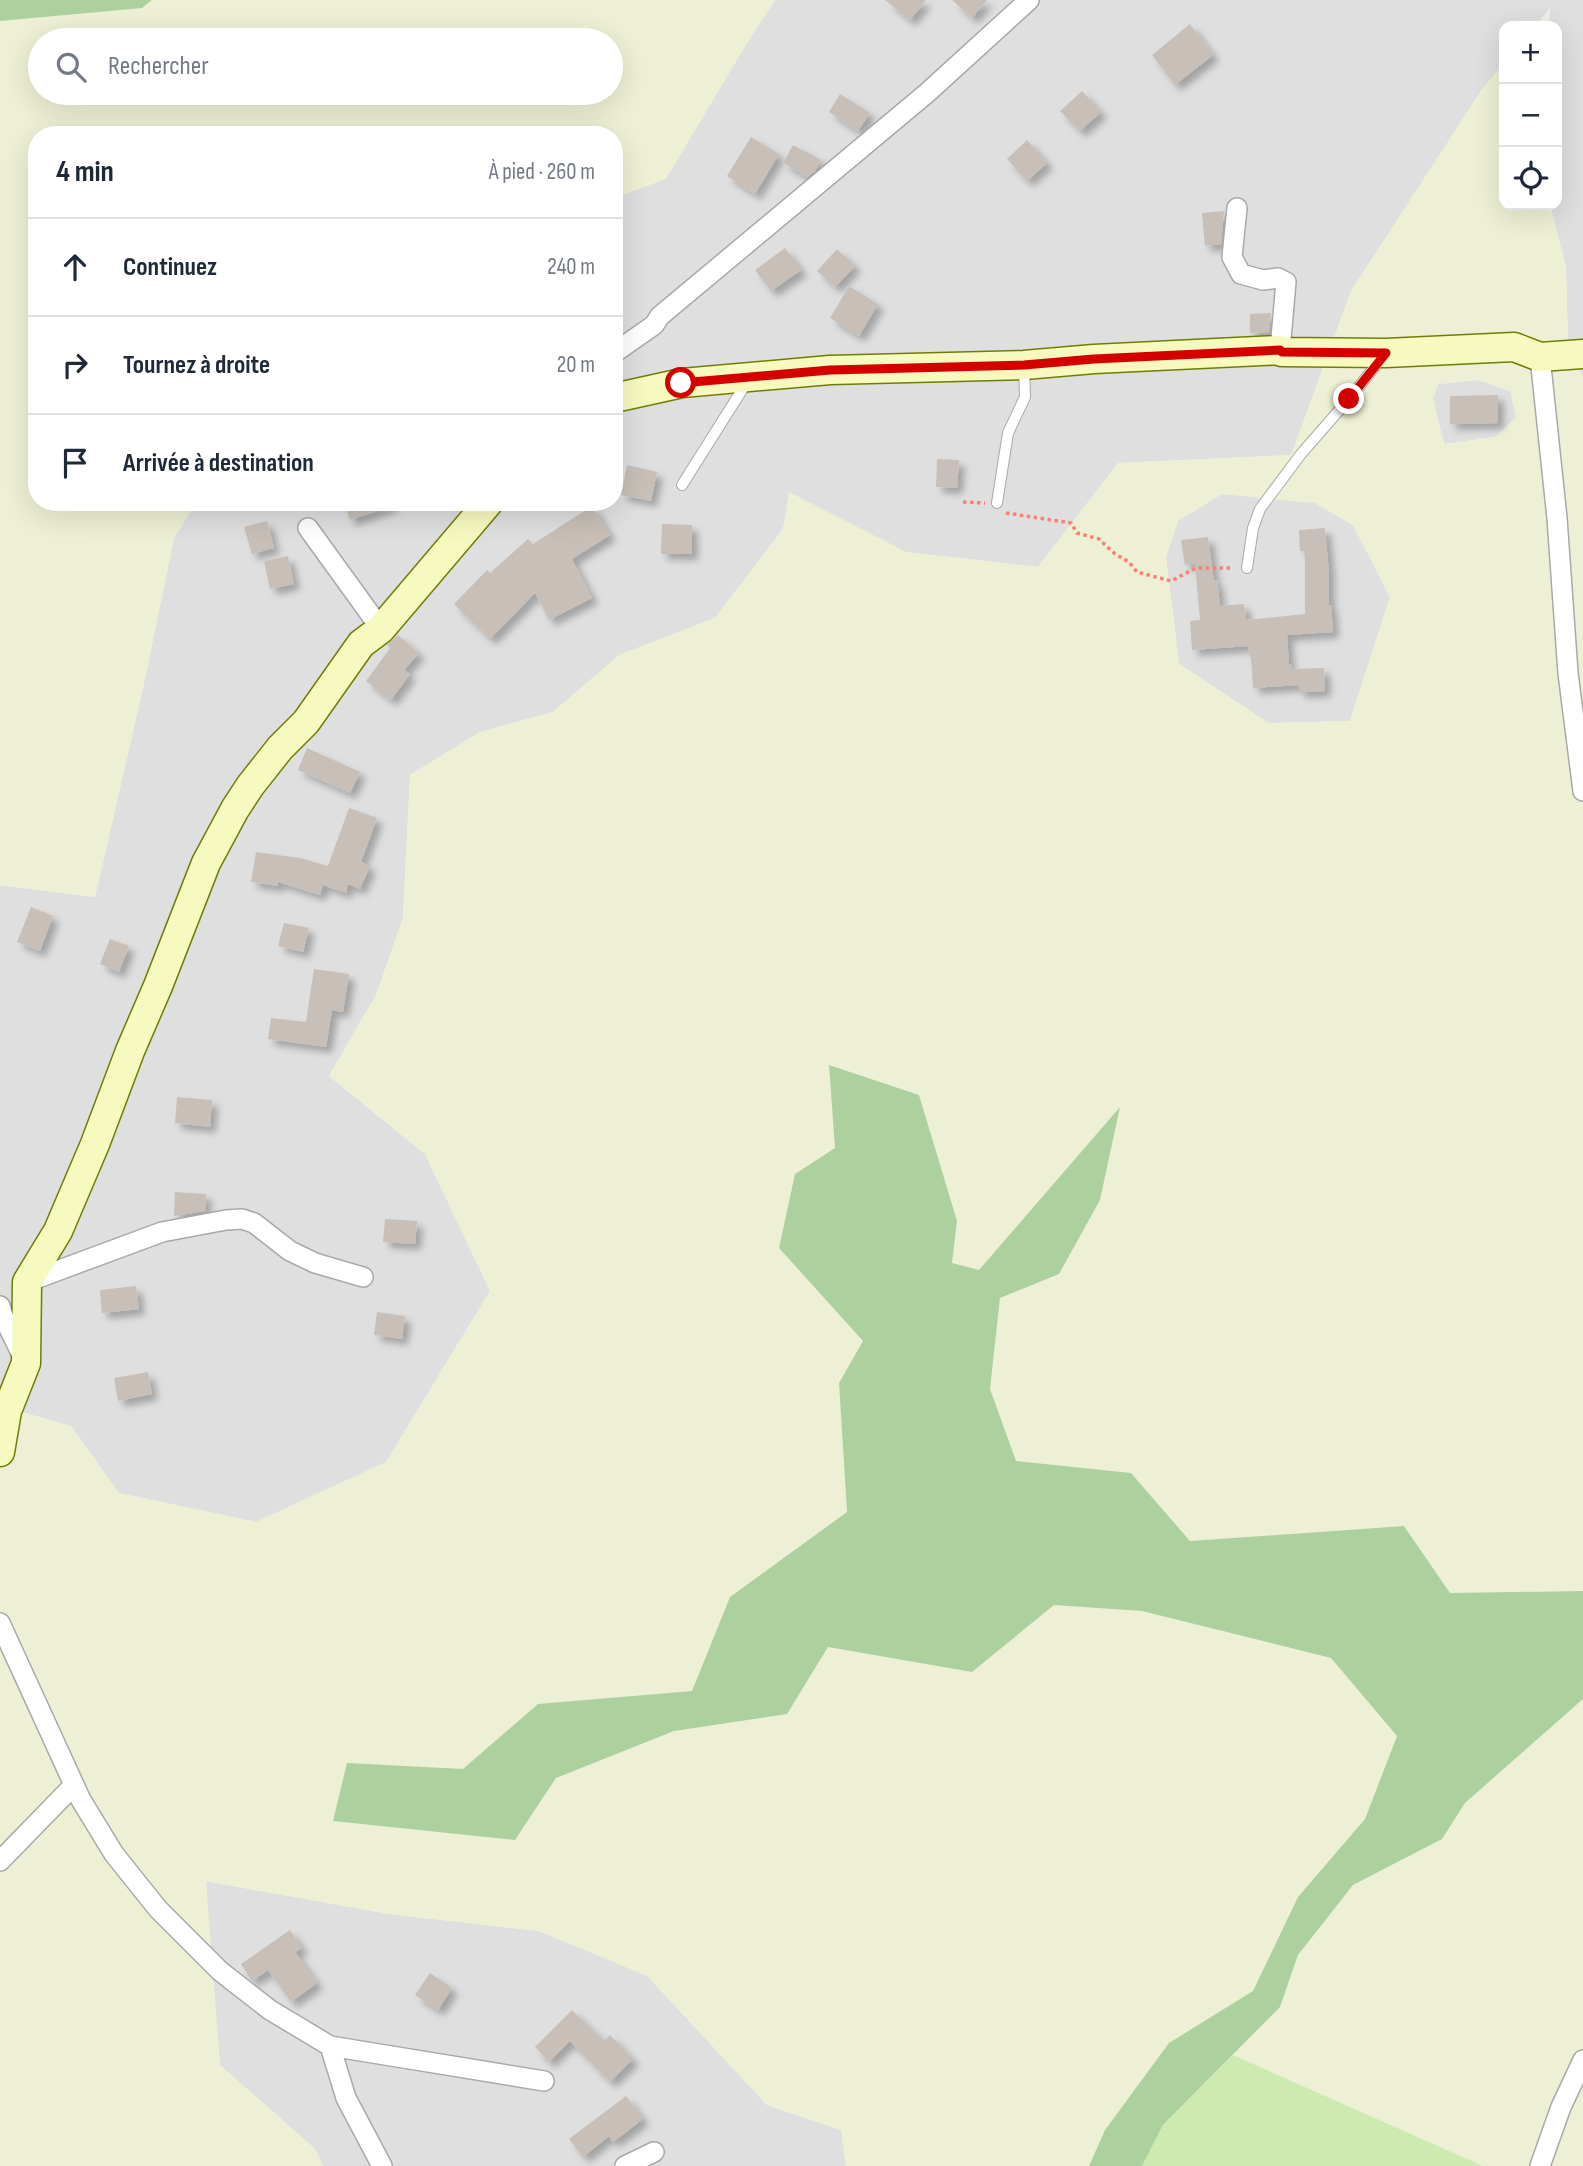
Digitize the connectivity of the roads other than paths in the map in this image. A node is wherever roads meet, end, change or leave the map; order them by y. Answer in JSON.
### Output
{"nodes":[{"id":1,"x":1029,"y":0,"type":"edge"},
{"id":2,"x":1237,"y":208,"type":"dead end"},
{"id":3,"x":623,"y":347,"type":"edge"},
{"id":4,"x":1280,"y":350,"type":"junction"},
{"id":5,"x":1386,"y":353,"type":"junction"},
{"id":6,"x":1583,"y":354,"type":"edge"},
{"id":7,"x":1540,"y":357,"type":"junction"},
{"id":8,"x":1024,"y":365,"type":"junction"},
{"id":9,"x":749,"y":379,"type":"junction"},
{"id":10,"x":623,"y":396,"type":"edge"},
{"id":11,"x":682,"y":485,"type":"dead end"},
{"id":12,"x":997,"y":503,"type":"road end"},
{"id":13,"x":481,"y":511,"type":"edge"},
{"id":14,"x":308,"y":528,"type":"dead end"},
{"id":15,"x":1247,"y":568,"type":"road end"},
{"id":16,"x":381,"y":629,"type":"junction"},
{"id":17,"x":1583,"y":791,"type":"edge"},
{"id":18,"x":363,"y":1277,"type":"dead end"},
{"id":19,"x":27,"y":1282,"type":"junction"},
{"id":20,"x":0,"y":1306,"type":"edge"},
{"id":21,"x":26,"y":1363,"type":"junction"},
{"id":22,"x":0,"y":1452,"type":"edge"},
{"id":23,"x":0,"y":1623,"type":"edge"},
{"id":24,"x":74,"y":1785,"type":"junction"},
{"id":25,"x":0,"y":1861,"type":"edge"},
{"id":26,"x":330,"y":2046,"type":"junction"},
{"id":27,"x":1583,"y":2060,"type":"edge"},
{"id":28,"x":544,"y":2081,"type":"dead end"},
{"id":29,"x":654,"y":2152,"type":"dead end"},
{"id":30,"x":382,"y":2166,"type":"edge"},
{"id":31,"x":625,"y":2166,"type":"edge"},
{"id":32,"x":1540,"y":2166,"type":"edge"}],
"edges":[{"from":1,"to":3,"type":"street"},
{"from":2,"to":4,"type":"street"},
{"from":4,"to":5,"type":"street"},
{"from":4,"to":8,"type":"street"},
{"from":5,"to":7,"type":"street"},
{"from":5,"to":15,"type":"lane"},
{"from":6,"to":7,"type":"street"},
{"from":7,"to":17,"type":"street"},
{"from":8,"to":9,"type":"street"},
{"from":8,"to":12,"type":"lane"},
{"from":9,"to":10,"type":"street"},
{"from":9,"to":11,"type":"lane"},
{"from":13,"to":16,"type":"street"},
{"from":14,"to":16,"type":"street"},
{"from":16,"to":19,"type":"street"},
{"from":18,"to":19,"type":"street"},
{"from":19,"to":21,"type":"street"},
{"from":20,"to":21,"type":"street"},
{"from":21,"to":22,"type":"street"},
{"from":23,"to":24,"type":"street"},
{"from":24,"to":25,"type":"street"},
{"from":24,"to":26,"type":"street"},
{"from":26,"to":28,"type":"street"},
{"from":26,"to":30,"type":"street"},
{"from":27,"to":32,"type":"street"},
{"from":29,"to":31,"type":"street"}]}
